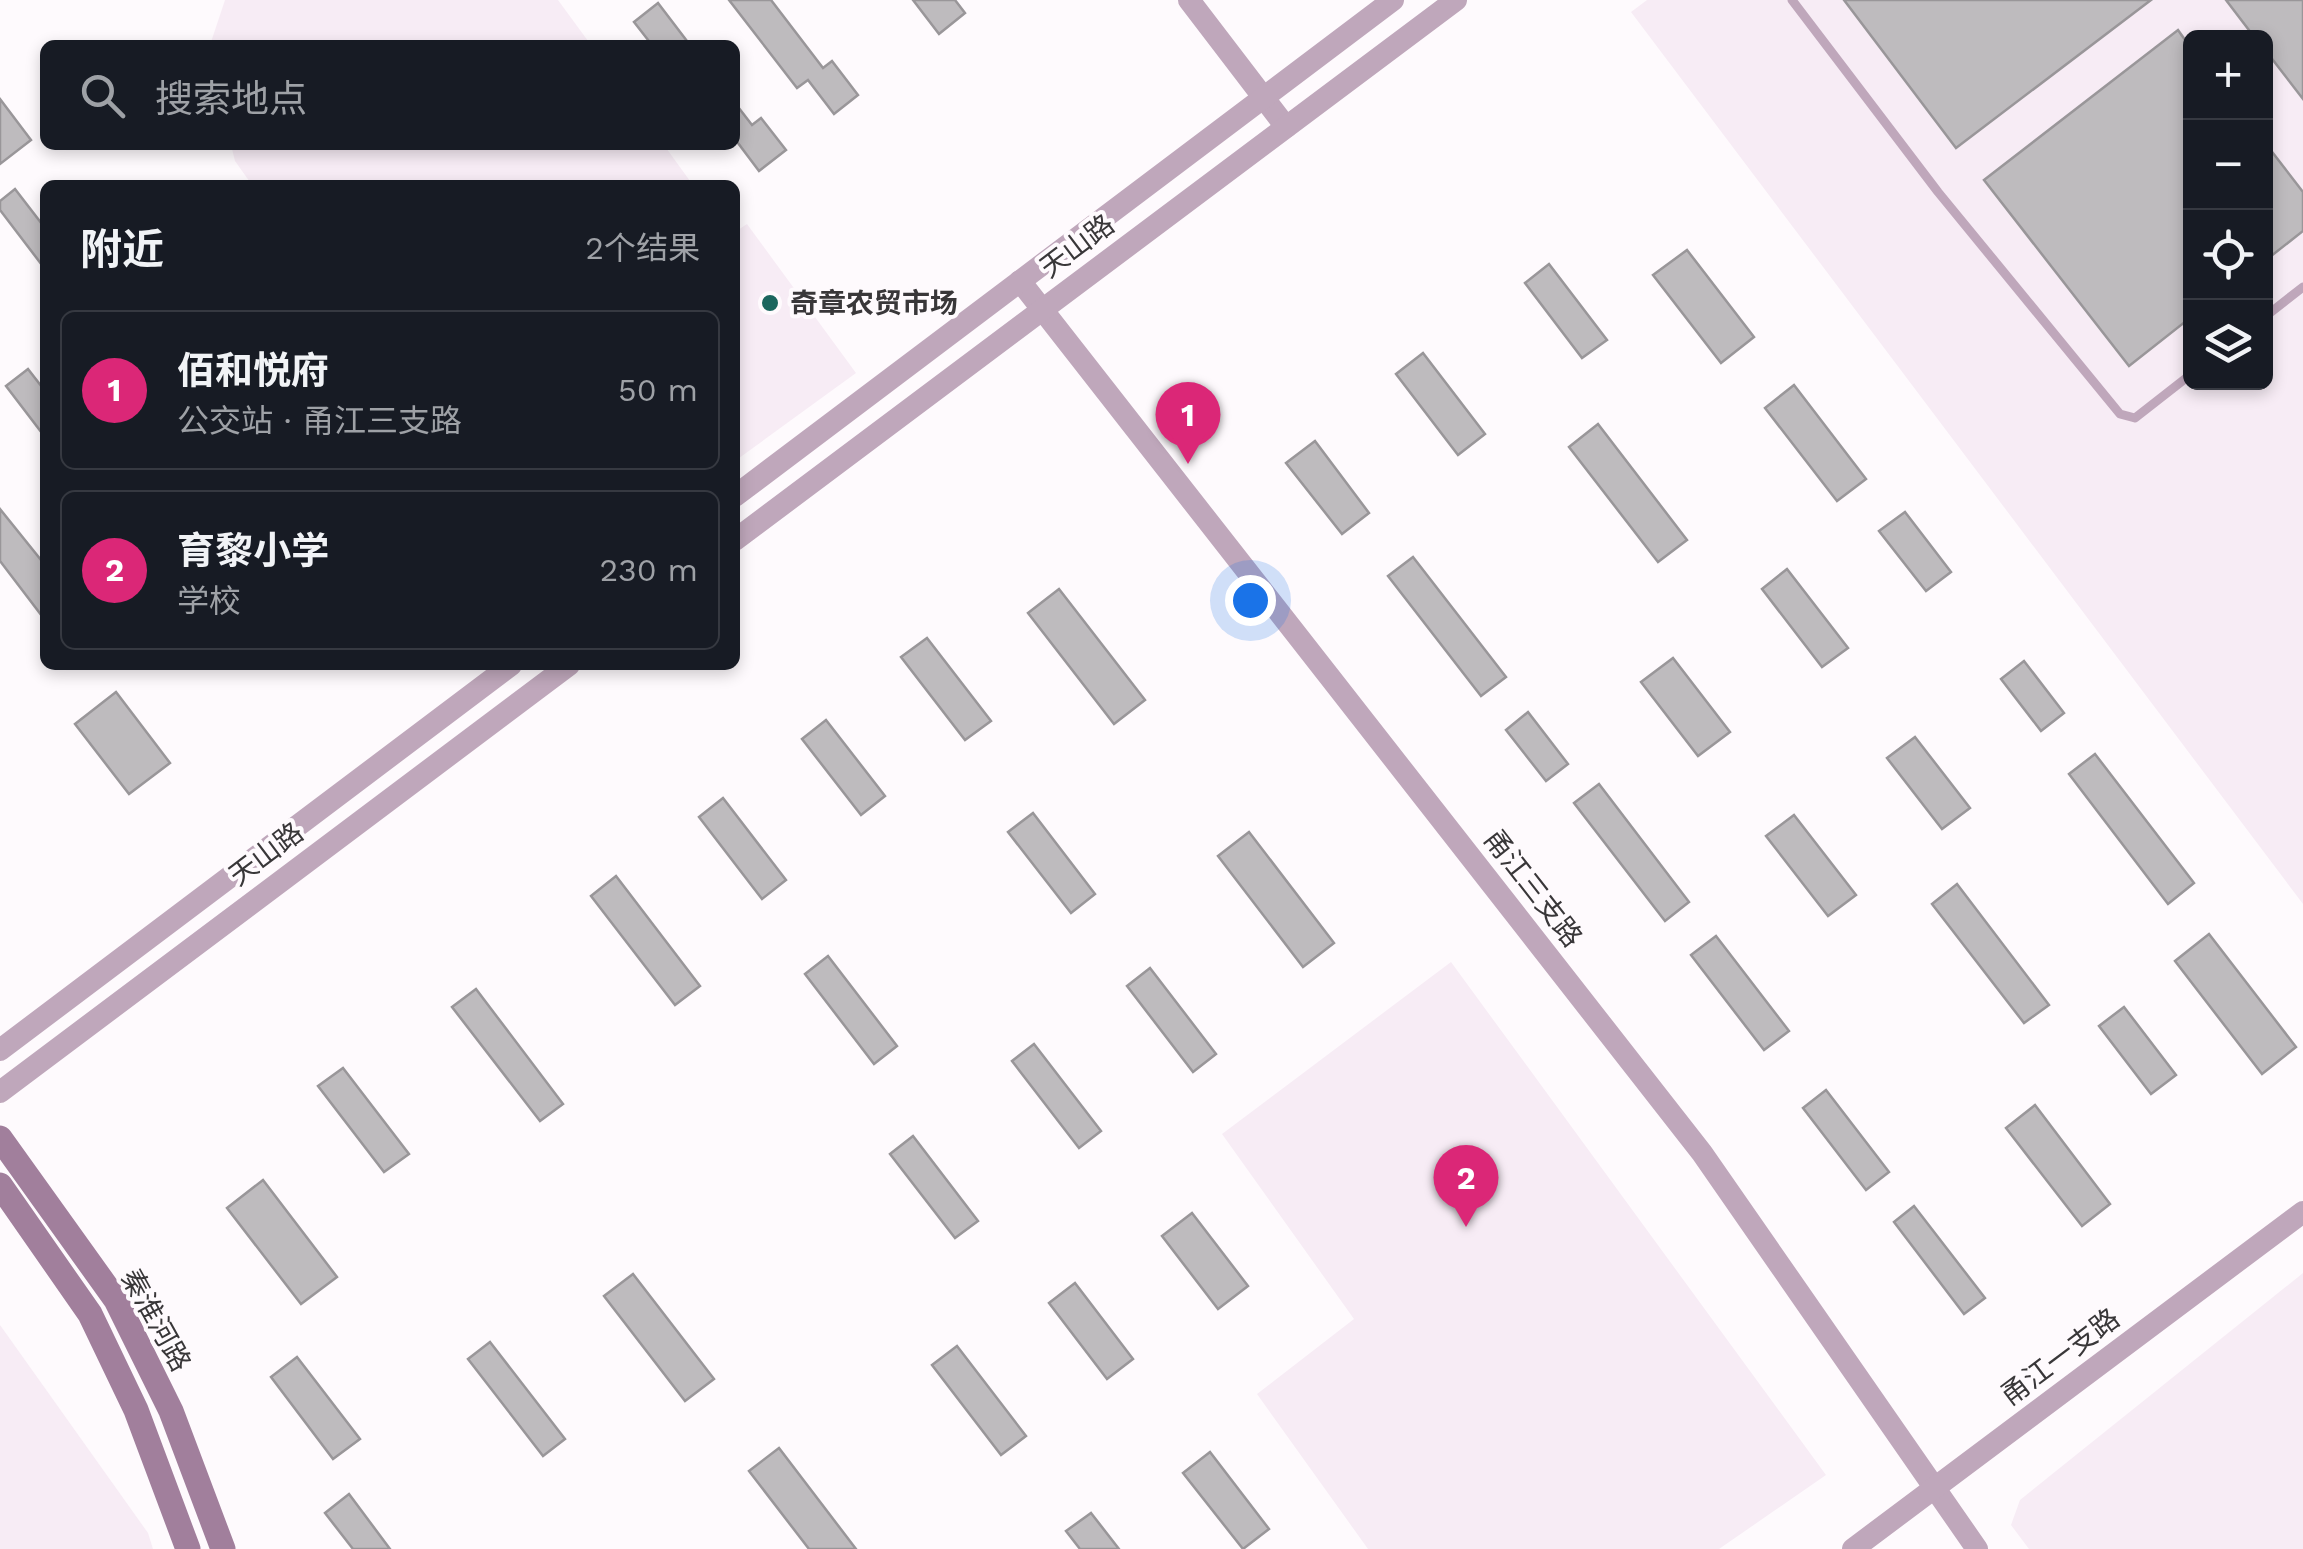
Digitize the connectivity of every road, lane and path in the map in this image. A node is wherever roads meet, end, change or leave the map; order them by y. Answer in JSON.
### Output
{"nodes":[{"id":1,"x":1189,"y":0,"type":"edge"},
{"id":2,"x":1393,"y":0,"type":"edge"},
{"id":3,"x":1456,"y":0,"type":"edge"},
{"id":4,"x":1792,"y":0,"type":"edge"},
{"id":5,"x":1264,"y":97,"type":"junction"},
{"id":6,"x":1286,"y":127,"type":"junction"},
{"id":7,"x":1020,"y":280,"type":"junction"},
{"id":8,"x":2303,"y":287,"type":"edge"},
{"id":9,"x":1042,"y":310,"type":"junction"},
{"id":10,"x":2273,"y":311,"type":"edge"},
{"id":11,"x":2183,"y":380,"type":"edge"},
{"id":12,"x":740,"y":492,"type":"edge"},
{"id":13,"x":740,"y":536,"type":"edge"},
{"id":14,"x":503,"y":670,"type":"edge"},
{"id":15,"x":562,"y":670,"type":"edge"},
{"id":16,"x":0,"y":1050,"type":"edge"},
{"id":17,"x":0,"y":1092,"type":"edge"},
{"id":18,"x":0,"y":1138,"type":"edge"},
{"id":19,"x":0,"y":1186,"type":"edge"},
{"id":20,"x":2303,"y":1212,"type":"edge"},
{"id":21,"x":1933,"y":1490,"type":"junction"},
{"id":22,"x":188,"y":1549,"type":"edge"},
{"id":23,"x":224,"y":1549,"type":"edge"},
{"id":24,"x":1853,"y":1549,"type":"edge"},
{"id":25,"x":1977,"y":1549,"type":"edge"}],
"edges":[{"from":1,"to":5,"type":"street"},
{"from":2,"to":5,"type":"street","name":"天山路"},
{"from":3,"to":6,"type":"street","name":"天山路"},
{"from":4,"to":11,"type":"lane"},
{"from":5,"to":6,"type":"street"},
{"from":5,"to":7,"type":"street","name":"天山路"},
{"from":6,"to":9,"type":"street","name":"天山路"},
{"from":7,"to":9,"type":"street","name":"甬江三支路"},
{"from":7,"to":12,"type":"street","name":"天山路"},
{"from":8,"to":10,"type":"lane"},
{"from":9,"to":13,"type":"street","name":"天山路"},
{"from":9,"to":21,"type":"street","name":"甬江三支路"},
{"from":14,"to":16,"type":"street","name":"天山路"},
{"from":15,"to":17,"type":"street","name":"天山路"},
{"from":18,"to":23,"type":"main road","name":"秦淮河路"},
{"from":19,"to":22,"type":"main road","name":"秦淮河路"},
{"from":20,"to":21,"type":"street","name":"甬江一支路"},
{"from":21,"to":24,"type":"street","name":"甬江一支路"},
{"from":21,"to":25,"type":"street","name":"甬江三支路"}]}
